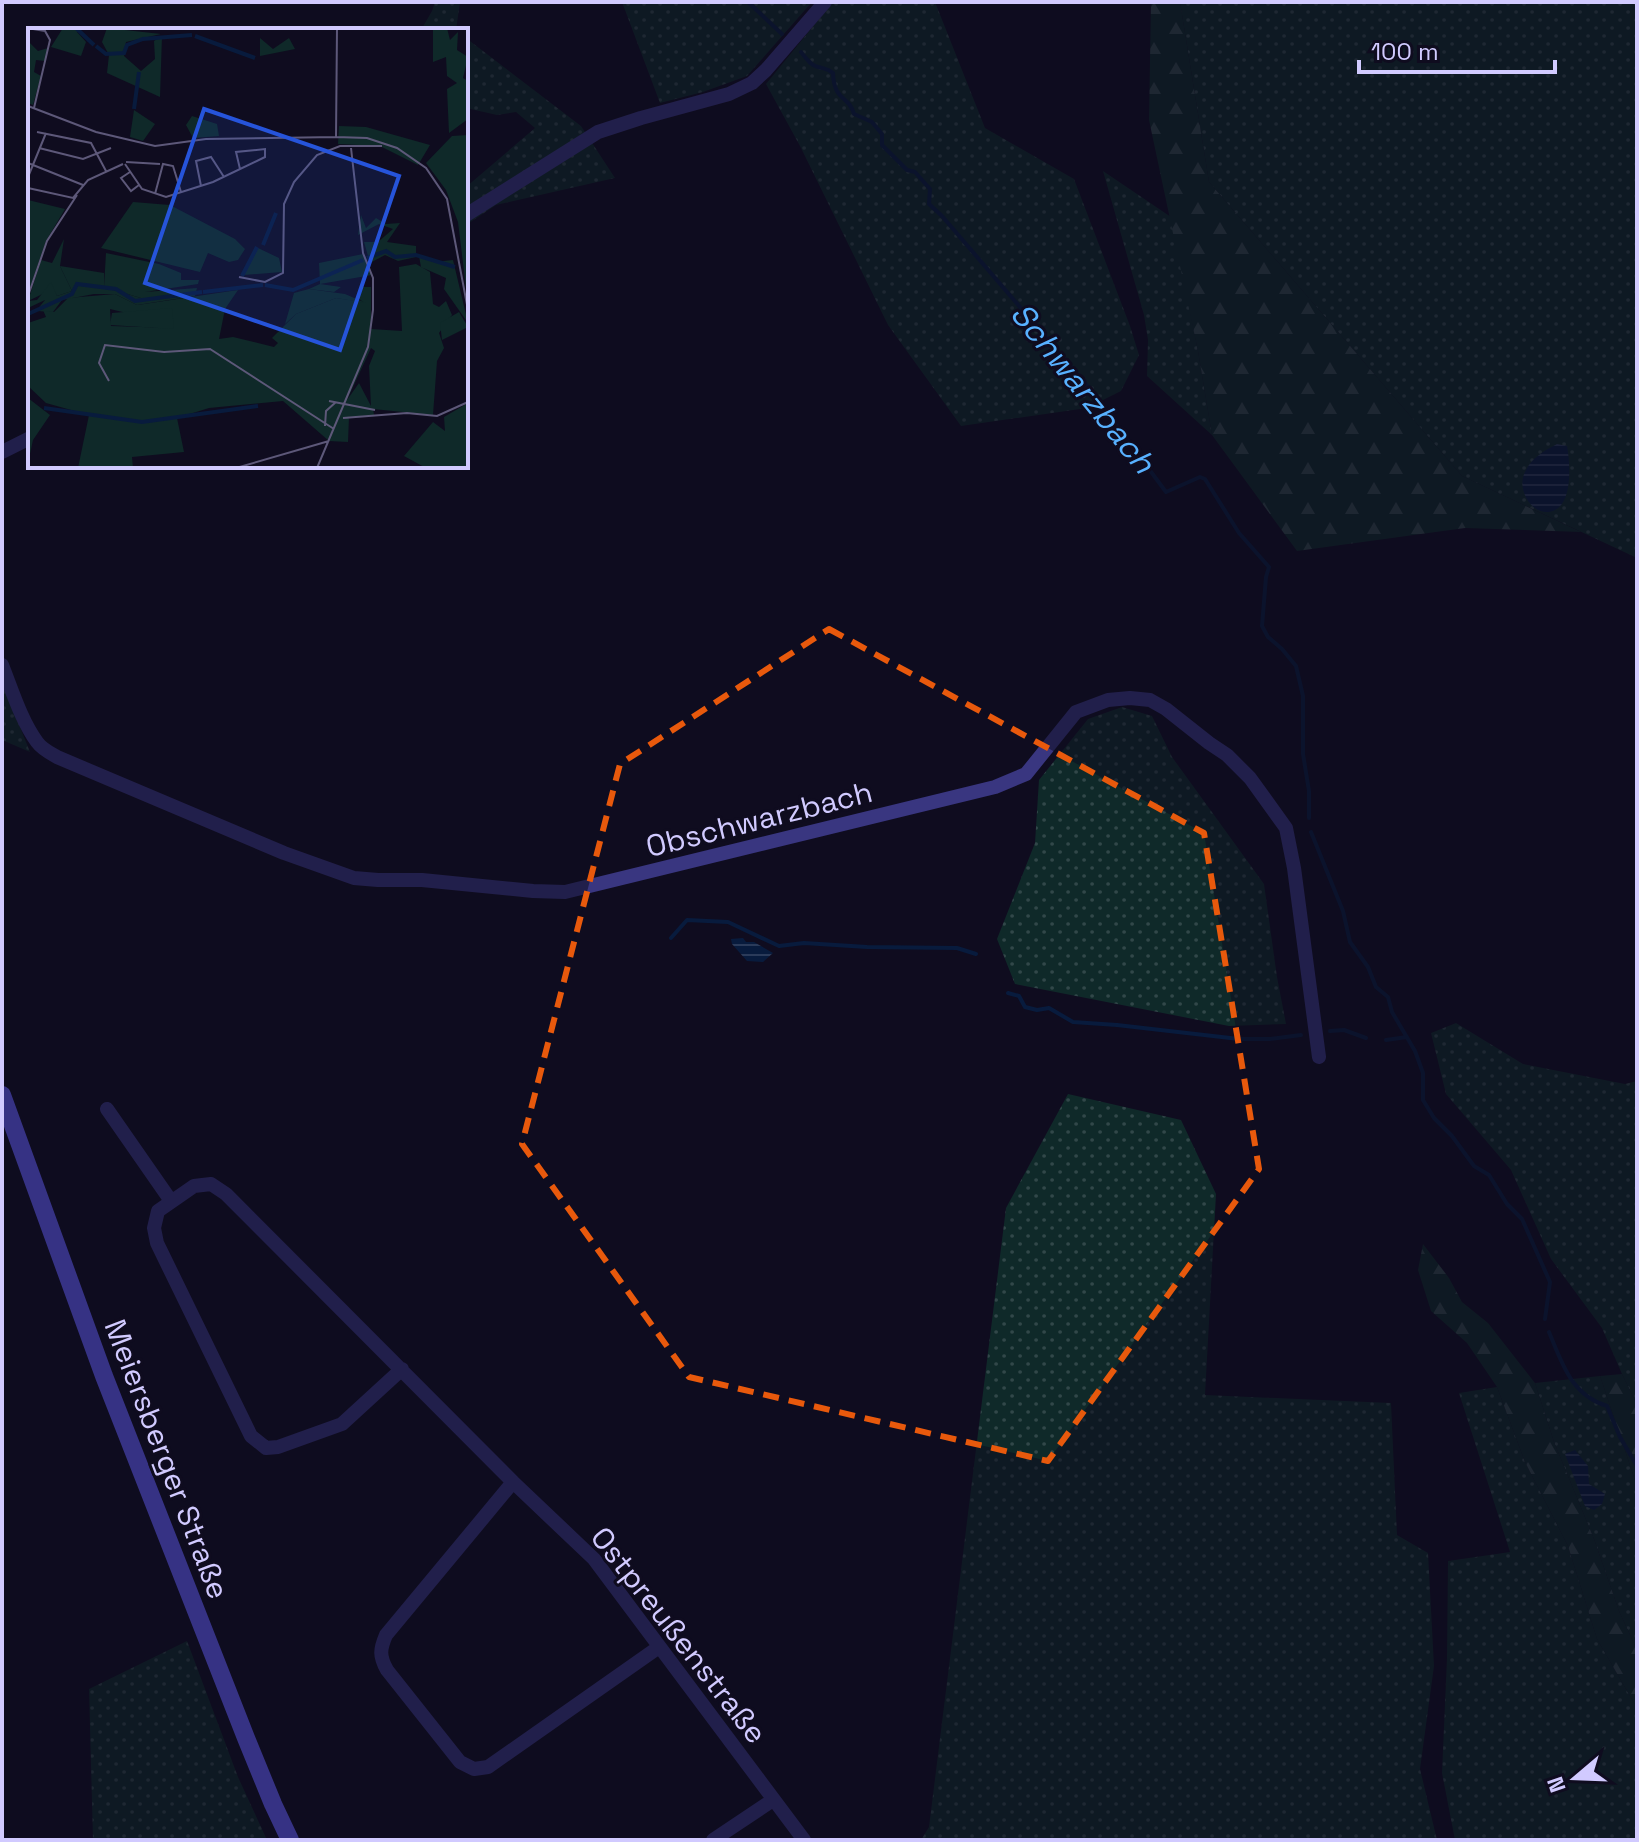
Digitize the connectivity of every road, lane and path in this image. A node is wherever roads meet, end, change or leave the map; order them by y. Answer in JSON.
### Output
{"nodes":[{"id":1,"x":825,"y":2,"type":"edge"},
{"id":2,"x":468,"y":214,"type":"edge"},
{"id":3,"x":28,"y":439,"type":"edge"},
{"id":4,"x":2,"y":452,"type":"edge"},
{"id":5,"x":2,"y":665,"type":"edge"},
{"id":6,"x":1319,"y":1057,"type":"dead end"},
{"id":7,"x":2,"y":1095,"type":"edge"},
{"id":8,"x":107,"y":1109,"type":"dead end"},
{"id":9,"x":171,"y":1201,"type":"junction"},
{"id":10,"x":402,"y":1369,"type":"junction"},
{"id":11,"x":513,"y":1482,"type":"junction"},
{"id":12,"x":659,"y":1647,"type":"junction"},
{"id":13,"x":773,"y":1800,"type":"junction"},
{"id":14,"x":290,"y":1840,"type":"edge"},
{"id":15,"x":713,"y":1840,"type":"edge"},
{"id":16,"x":804,"y":1840,"type":"edge"}],
"edges":[{"from":1,"to":2,"type":"street"},
{"from":3,"to":4,"type":"street"},
{"from":5,"to":6,"type":"street","name":"Obschwarzbach"},
{"from":7,"to":14,"type":"main road","name":"Meiersberger Straße"},
{"from":8,"to":9,"type":"street"},
{"from":9,"to":10,"type":"street","name":"Ostpreußenstraße"},
{"from":9,"to":10,"type":"street"},
{"from":10,"to":11,"type":"street","name":"Ostpreußenstraße"},
{"from":11,"to":12,"type":"street","name":"Ostpreußenstraße"},
{"from":11,"to":12,"type":"street"},
{"from":12,"to":13,"type":"street","name":"Ostpreußenstraße"},
{"from":13,"to":15,"type":"street"},
{"from":13,"to":16,"type":"street","name":"Ostpreußenstraße"}]}
